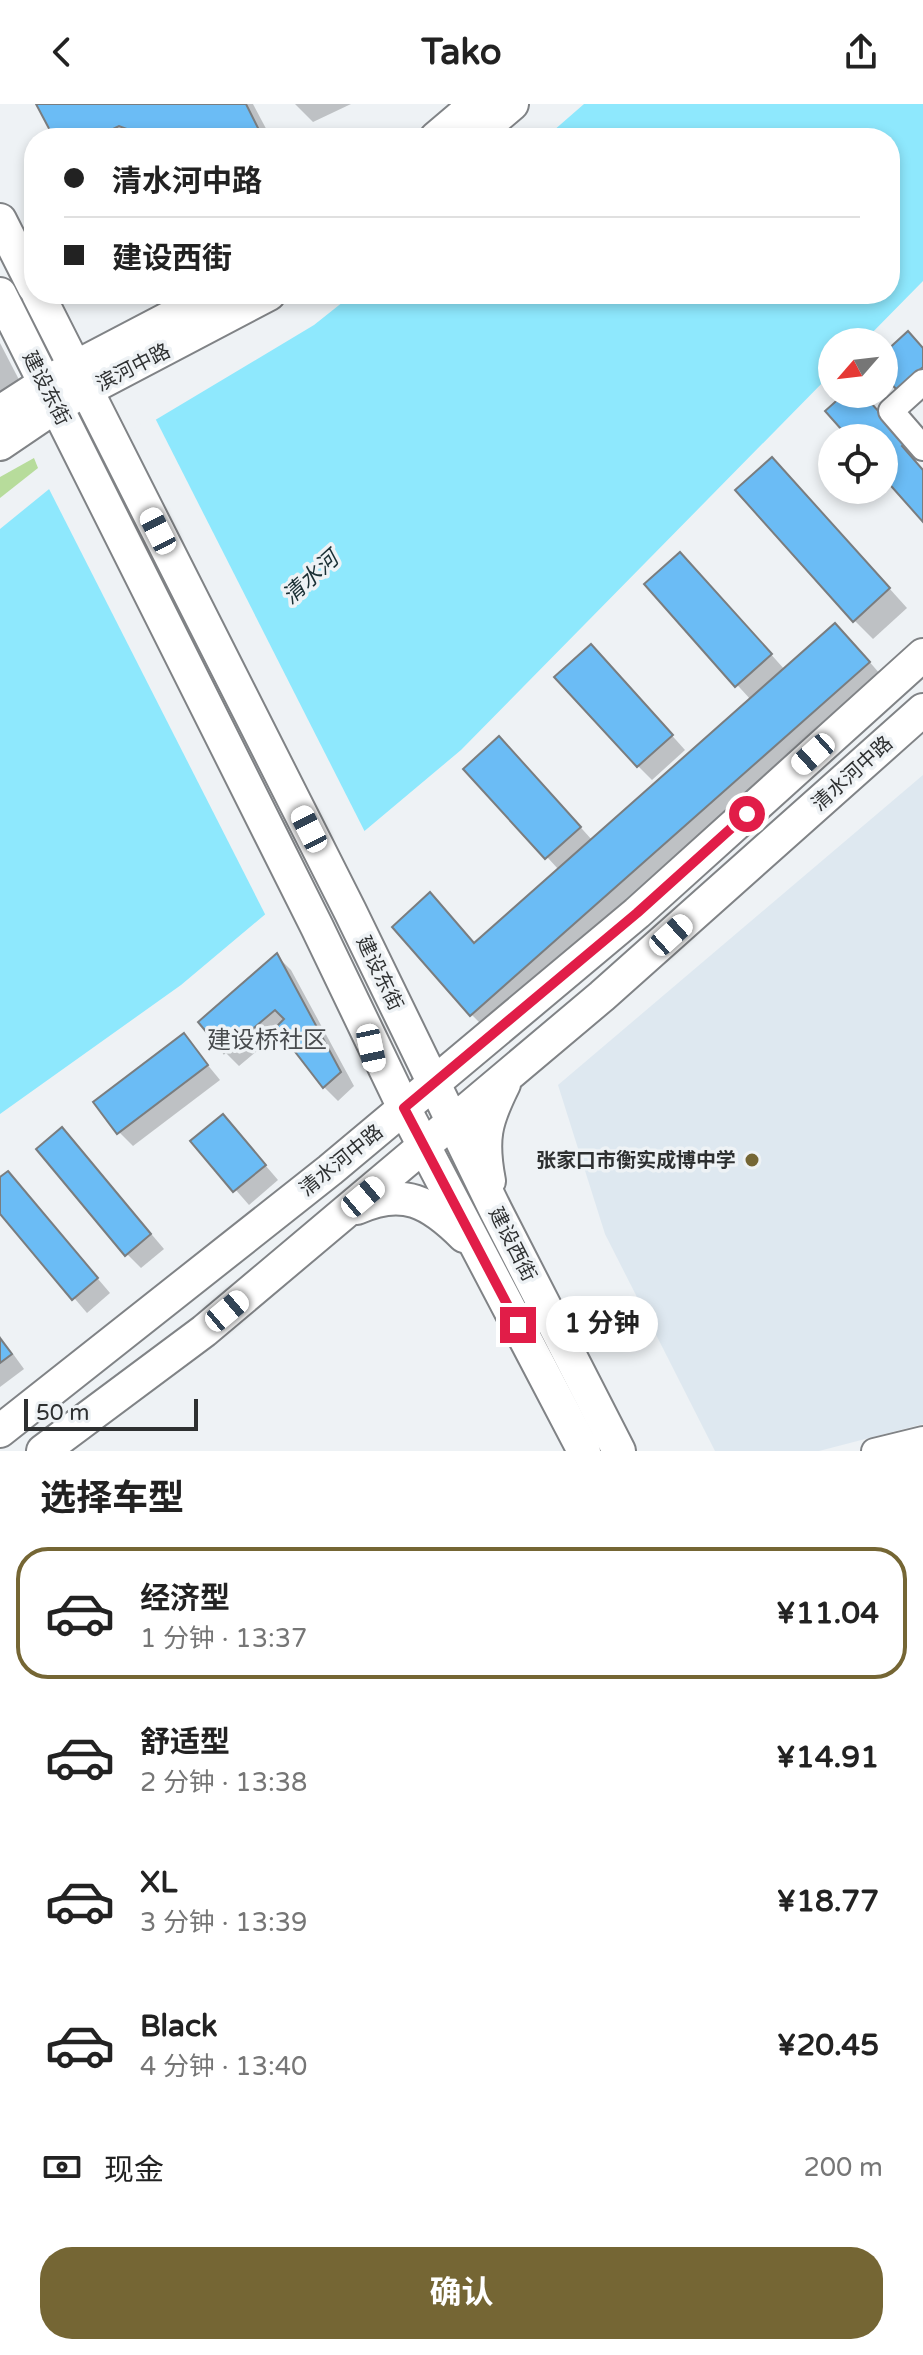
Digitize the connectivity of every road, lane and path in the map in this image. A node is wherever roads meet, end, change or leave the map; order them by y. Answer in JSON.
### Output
{"nodes":[{"id":1,"x":476,"y":104,"type":"edge"},
{"id":2,"x":512,"y":104,"type":"edge"},
{"id":3,"x":448,"y":128,"type":"edge"},
{"id":4,"x":484,"y":128,"type":"edge"},
{"id":5,"x":0,"y":220,"type":"edge"},
{"id":6,"x":24,"y":267,"type":"edge"},
{"id":7,"x":0,"y":294,"type":"edge"},
{"id":8,"x":43,"y":304,"type":"edge"},
{"id":9,"x":199,"y":304,"type":"edge"},
{"id":10,"x":247,"y":304,"type":"edge"},
{"id":11,"x":81,"y":379,"type":"junction"},
{"id":12,"x":923,"y":382,"type":"edge"},
{"id":13,"x":50,"y":394,"type":"junction"},
{"id":14,"x":0,"y":412,"type":"edge"},
{"id":15,"x":0,"y":444,"type":"edge"},
{"id":16,"x":923,"y":448,"type":"edge"},
{"id":17,"x":923,"y":655,"type":"edge"},
{"id":18,"x":923,"y":710,"type":"edge"},
{"id":19,"x":396,"y":1006,"type":"junction"},
{"id":20,"x":367,"y":1031,"type":"junction"},
{"id":21,"x":485,"y":1040,"type":"junction"},
{"id":22,"x":508,"y":1075,"type":"junction"},
{"id":23,"x":432,"y":1084,"type":"junction"},
{"id":24,"x":404,"y":1108,"type":"junction"},
{"id":25,"x":452,"y":1122,"type":"junction"},
{"id":26,"x":424,"y":1146,"type":"junction"},
{"id":27,"x":354,"y":1150,"type":"junction"},
{"id":28,"x":496,"y":1211,"type":"junction"},
{"id":29,"x":343,"y":1214,"type":"junction"},
{"id":30,"x":478,"y":1249,"type":"junction"},
{"id":31,"x":0,"y":1431,"type":"edge"},
{"id":32,"x":923,"y":1439,"type":"edge"},
{"id":33,"x":43,"y":1451,"type":"edge"},
{"id":34,"x":584,"y":1451,"type":"edge"},
{"id":35,"x":619,"y":1451,"type":"edge"},
{"id":36,"x":874,"y":1451,"type":"edge"}],
"edges":[{"from":1,"to":3,"type":"main road"},
{"from":2,"to":4,"type":"main road"},
{"from":5,"to":6,"type":"main road"},
{"from":7,"to":13,"type":"main road","name":"建设东街"},
{"from":8,"to":11,"type":"main road","name":"建设东街"},
{"from":9,"to":11,"type":"main road","name":"滨河中路"},
{"from":10,"to":11,"type":"main road","name":"滨河中路"},
{"from":11,"to":13,"type":"main road","name":"滨河中路"},
{"from":11,"to":19,"type":"main road","name":"建设东街"},
{"from":12,"to":16,"type":"street"},
{"from":13,"to":14,"type":"main road","name":"滨河中路"},
{"from":13,"to":15,"type":"main road","name":"滨河中路"},
{"from":13,"to":20,"type":"main road","name":"建设东街"},
{"from":17,"to":21,"type":"main road","name":"清水河中路"},
{"from":18,"to":22,"type":"main road","name":"清水河中路"},
{"from":19,"to":21,"type":"main road"},
{"from":19,"to":23,"type":"main road","name":"建设东街"},
{"from":20,"to":24,"type":"main road","name":"建设东街"},
{"from":20,"to":27,"type":"main road"},
{"from":21,"to":23,"type":"main road","name":"清水河中路"},
{"from":22,"to":25,"type":"main road","name":"清水河中路"},
{"from":22,"to":28,"type":"main road"},
{"from":23,"to":24,"type":"main road","name":"清水河中路"},
{"from":23,"to":25,"type":"main road","name":"建设东街"},
{"from":24,"to":26,"type":"main road","name":"建设西街"},
{"from":24,"to":27,"type":"main road","name":"清水河中路"},
{"from":25,"to":26,"type":"main road","name":"清水河中路"},
{"from":25,"to":28,"type":"main road","name":"建设西街"},
{"from":26,"to":29,"type":"main road","name":"清水河中路"},
{"from":26,"to":30,"type":"main road","name":"建设西街"},
{"from":27,"to":31,"type":"main road","name":"清水河中路"},
{"from":28,"to":35,"type":"main road","name":"建设西街"},
{"from":29,"to":30,"type":"main road"},
{"from":29,"to":33,"type":"main road","name":"清水河中路"},
{"from":30,"to":34,"type":"main road","name":"建设西街"},
{"from":32,"to":36,"type":"street"}]}
